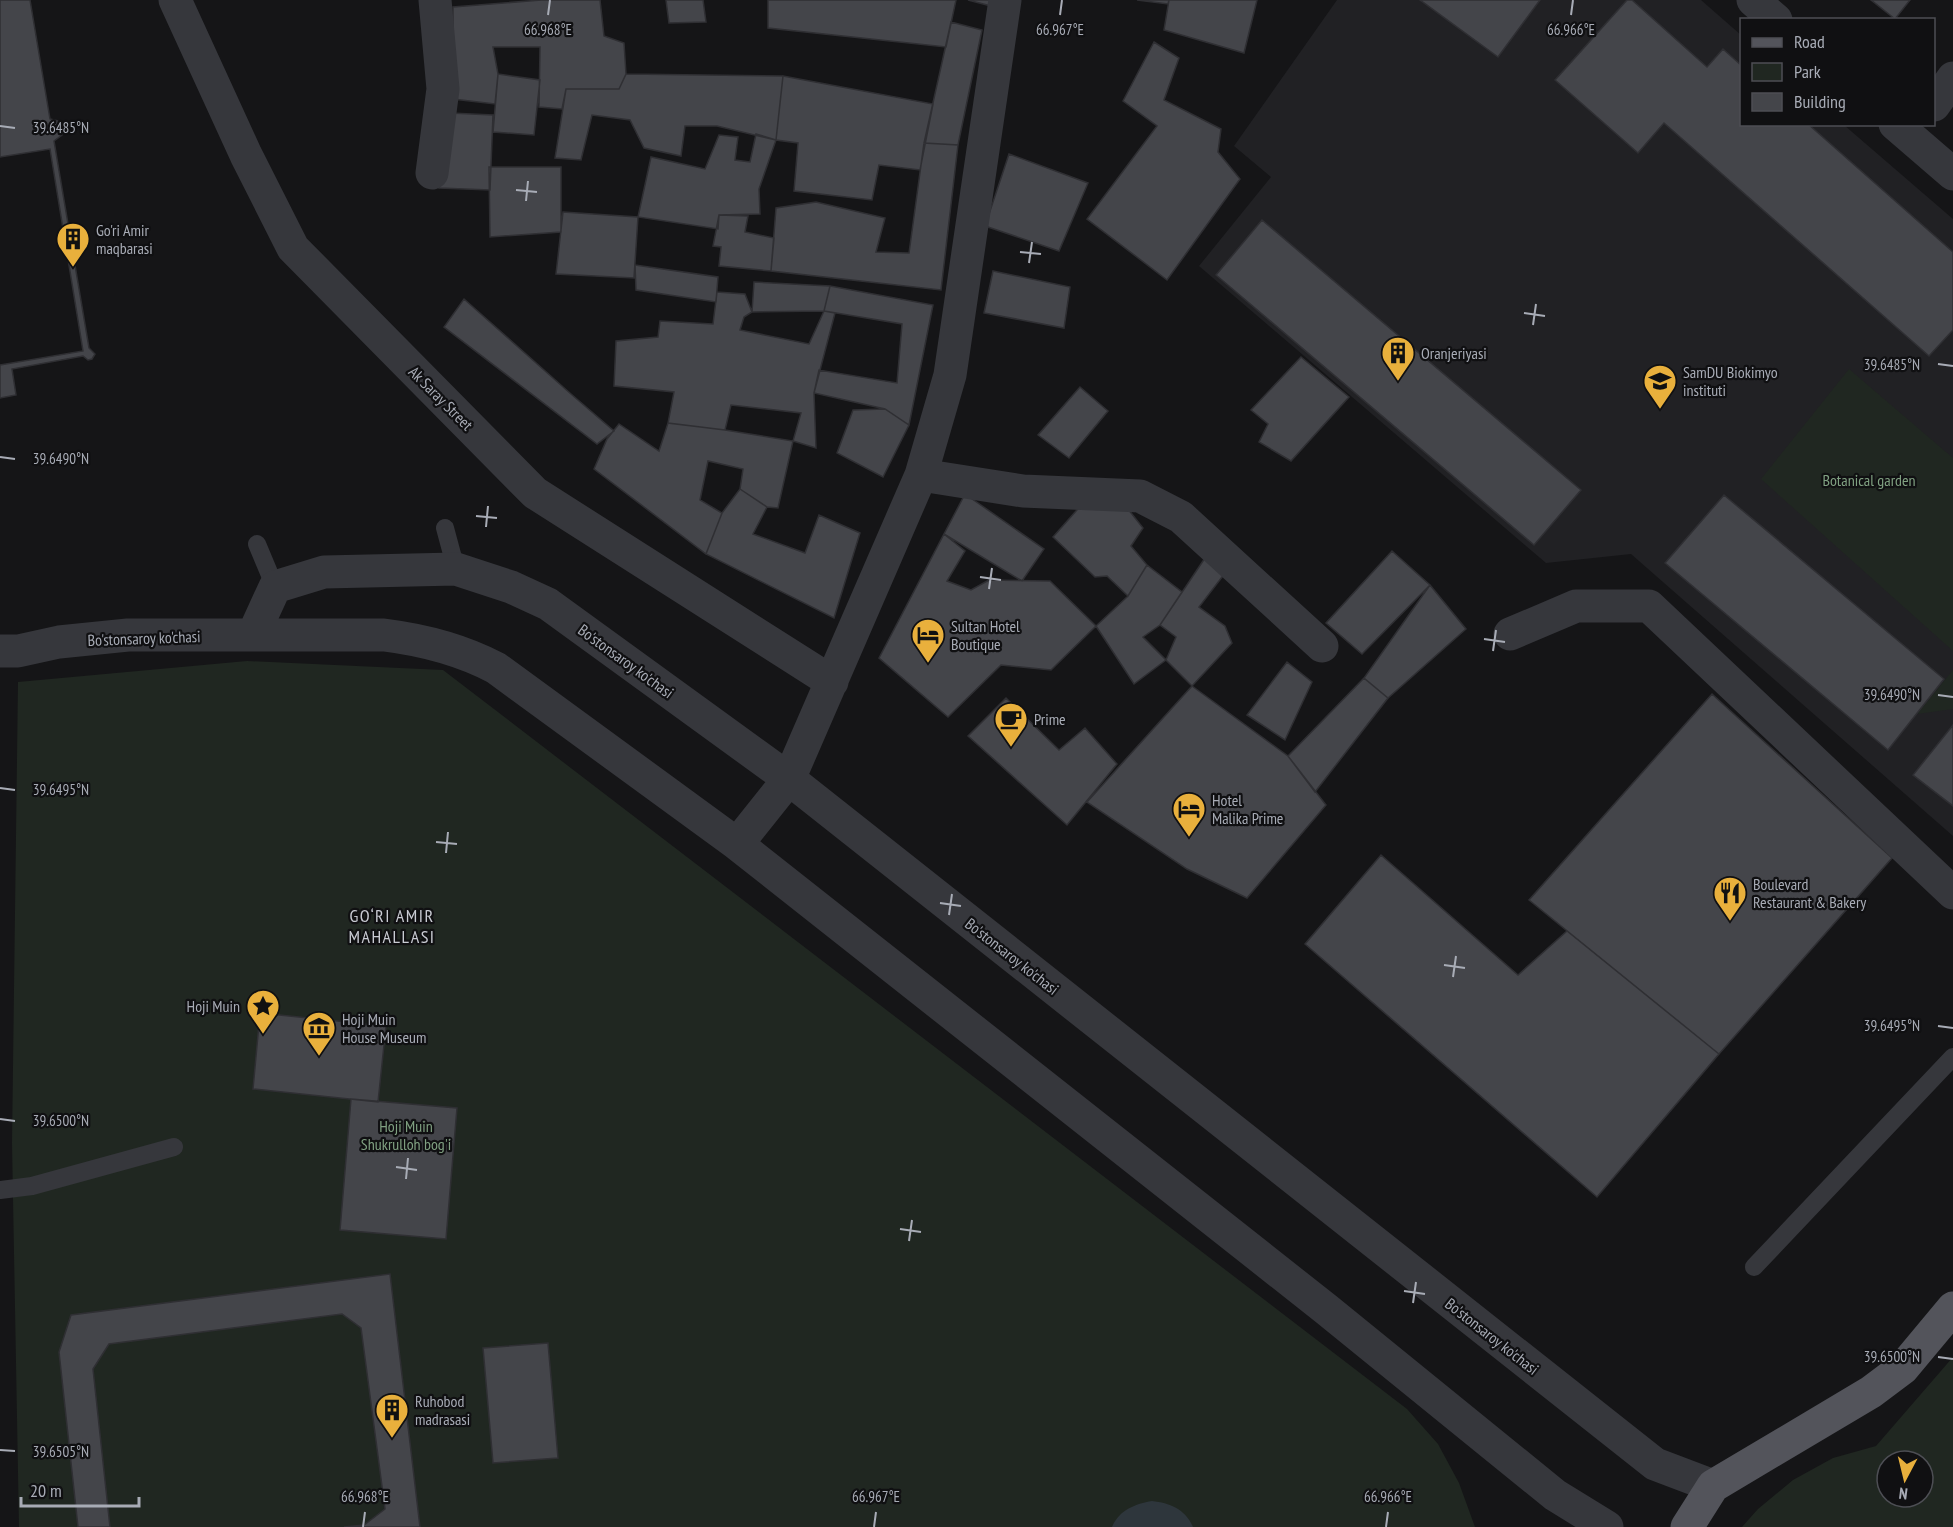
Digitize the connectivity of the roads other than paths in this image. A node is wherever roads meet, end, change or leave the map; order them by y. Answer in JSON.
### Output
{"nodes":[{"id":1,"x":175,"y":0,"type":"edge"},
{"id":2,"x":435,"y":0,"type":"edge"},
{"id":3,"x":1005,"y":0,"type":"edge"},
{"id":4,"x":1753,"y":0,"type":"edge"},
{"id":5,"x":1774,"y":18,"type":"edge"},
{"id":6,"x":1953,"y":78,"type":"edge"},
{"id":7,"x":1935,"y":104,"type":"edge"},
{"id":8,"x":1910,"y":130,"type":"edge"},
{"id":9,"x":432,"y":173,"type":"dead end"},
{"id":10,"x":1953,"y":174,"type":"edge"},
{"id":11,"x":921,"y":475,"type":"junction"},
{"id":12,"x":445,"y":528,"type":"dead end"},
{"id":13,"x":256,"y":544,"type":"dead end"},
{"id":14,"x":456,"y":569,"type":"junction"},
{"id":15,"x":275,"y":587,"type":"junction"},
{"id":16,"x":1510,"y":634,"type":"dead end"},
{"id":17,"x":253,"y":635,"type":"junction"},
{"id":18,"x":1322,"y":646,"type":"dead end"},
{"id":19,"x":0,"y":651,"type":"edge"},
{"id":20,"x":832,"y":682,"type":"junction"},
{"id":21,"x":789,"y":779,"type":"junction"},
{"id":22,"x":737,"y":844,"type":"junction"},
{"id":23,"x":1953,"y":893,"type":"edge"},
{"id":24,"x":1953,"y":1057,"type":"edge"},
{"id":25,"x":174,"y":1147,"type":"dead end"},
{"id":26,"x":0,"y":1190,"type":"edge"},
{"id":27,"x":1754,"y":1267,"type":"dead end"},
{"id":28,"x":1953,"y":1308,"type":"edge"},
{"id":29,"x":1713,"y":1486,"type":"junction"},
{"id":30,"x":1606,"y":1527,"type":"edge"},
{"id":31,"x":1687,"y":1527,"type":"edge"}],
"edges":[{"from":1,"to":20,"type":"street","name":"Ak Saray Street"},
{"from":2,"to":9,"type":"street"},
{"from":3,"to":11,"type":"street"},
{"from":4,"to":5,"type":"street"},
{"from":6,"to":7,"type":"street"},
{"from":8,"to":10,"type":"street"},
{"from":11,"to":18,"type":"street"},
{"from":11,"to":20,"type":"street"},
{"from":12,"to":14,"type":"lane"},
{"from":13,"to":15,"type":"lane"},
{"from":14,"to":15,"type":"street","name":"Bo'stonsaroy ko'chasi"},
{"from":14,"to":21,"type":"street","name":"Bo'stonsaroy ko'chasi"},
{"from":15,"to":17,"type":"street"},
{"from":16,"to":23,"type":"street"},
{"from":17,"to":19,"type":"street","name":"Bo'stonsaroy ko'chasi"},
{"from":17,"to":22,"type":"street","name":"Bo'stonsaroy ko'chasi"},
{"from":20,"to":21,"type":"street"},
{"from":21,"to":22,"type":"street"},
{"from":21,"to":29,"type":"street","name":"Bo'stonsaroy ko'chasi"},
{"from":22,"to":30,"type":"street","name":"Bo'stonsaroy ko'chasi"},
{"from":24,"to":27,"type":"lane"},
{"from":25,"to":26,"type":"lane"},
{"from":28,"to":29,"type":"main road"},
{"from":29,"to":31,"type":"main road"}]}
